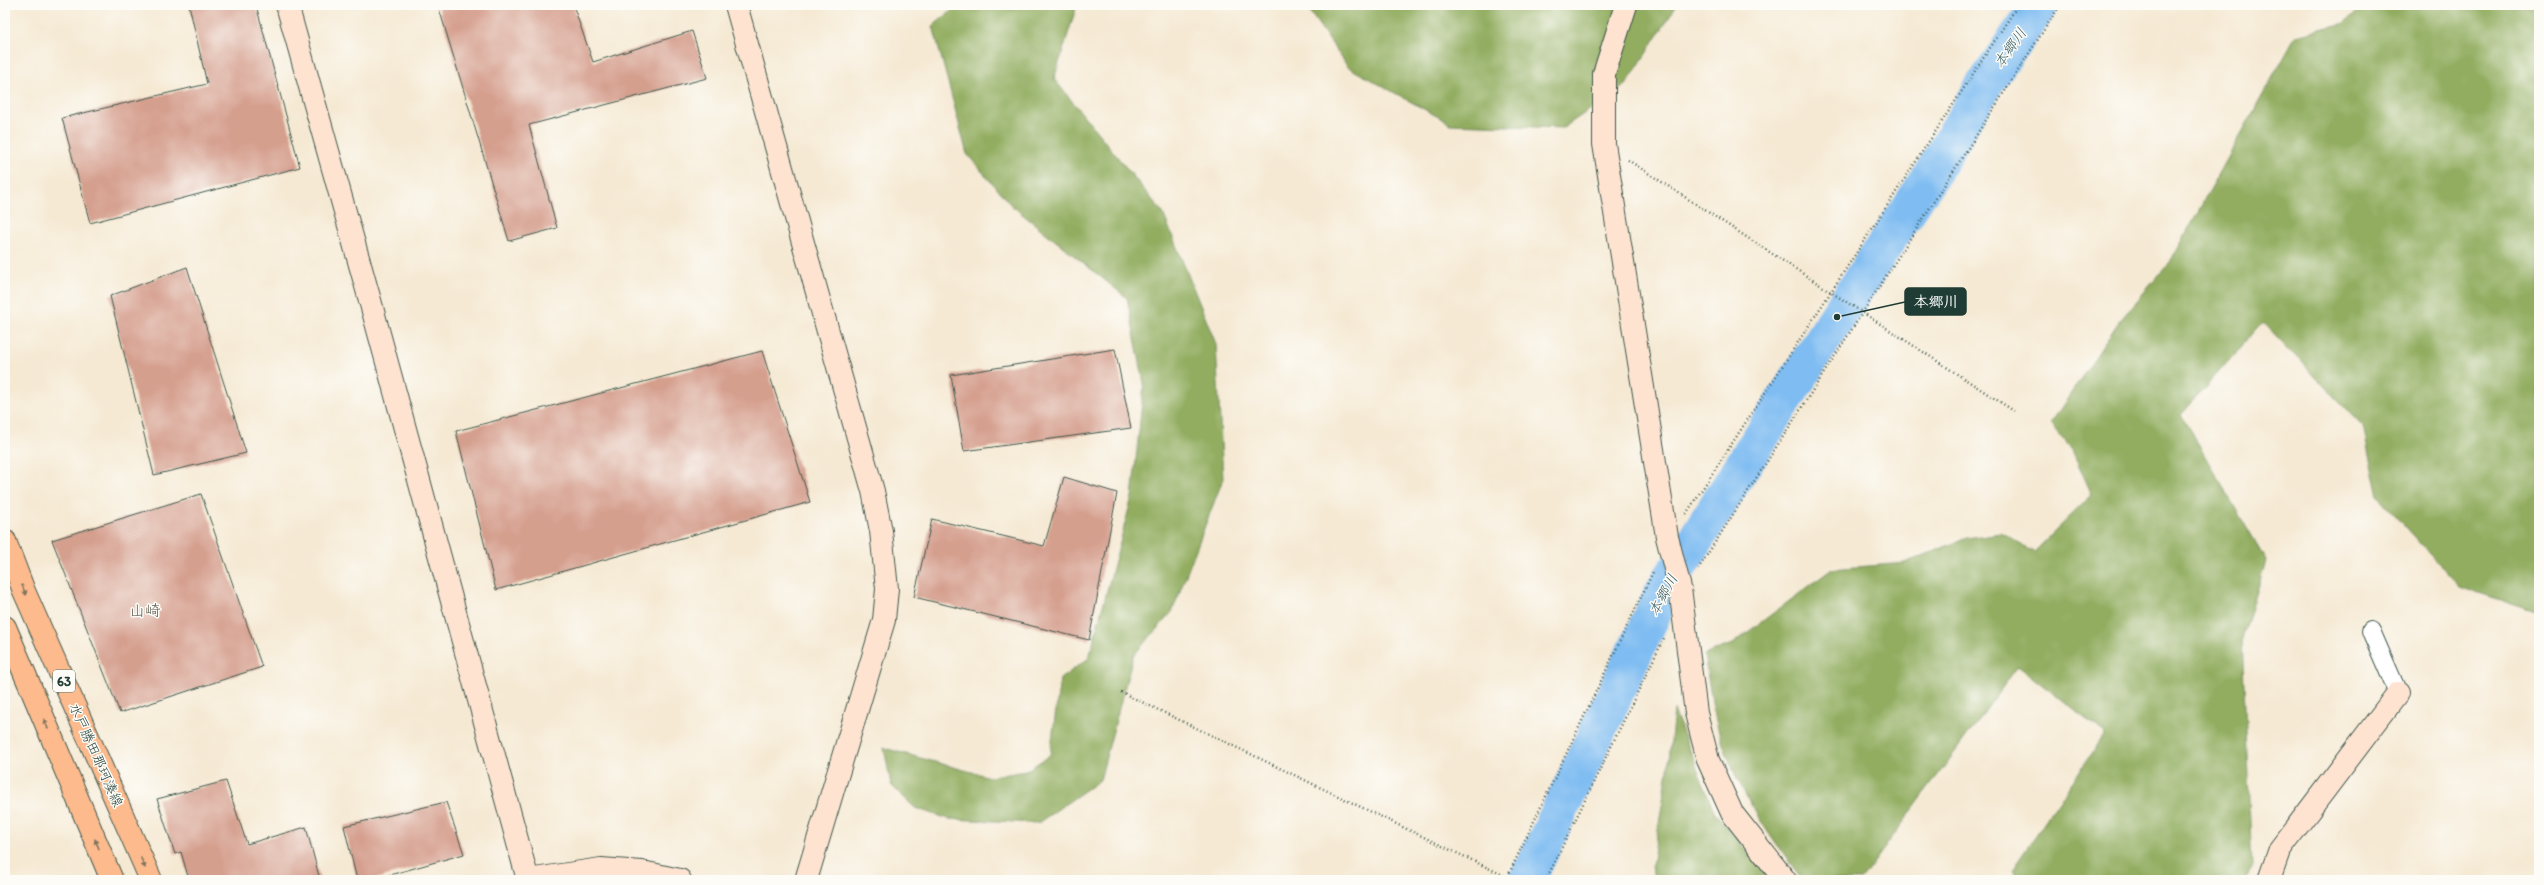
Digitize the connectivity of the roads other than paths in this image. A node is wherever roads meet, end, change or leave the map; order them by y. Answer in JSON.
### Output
{"nodes":[{"id":1,"x":287,"y":5,"type":"edge"},
{"id":2,"x":736,"y":5,"type":"edge"},
{"id":3,"x":1626,"y":5,"type":"edge"},
{"id":4,"x":5,"y":541,"type":"edge"},
{"id":5,"x":5,"y":627,"type":"edge"},
{"id":6,"x":2370,"y":631,"type":"dead end"},
{"id":7,"x":2398,"y":693,"type":"joint"},
{"id":8,"x":112,"y":880,"type":"edge"},
{"id":9,"x":151,"y":880,"type":"edge"},
{"id":10,"x":680,"y":880,"type":"edge"},
{"id":11,"x":806,"y":880,"type":"edge"},
{"id":12,"x":1785,"y":880,"type":"edge"},
{"id":13,"x":2268,"y":880,"type":"edge"}],
"edges":[{"from":1,"to":10,"type":"street"},
{"from":2,"to":11,"type":"street"},
{"from":3,"to":12,"type":"street"},
{"from":4,"to":9,"type":"main road","name":"水戸勝田那珂湊線","number":"63","one_way":true},
{"from":8,"to":5,"type":"main road","number":"63","one_way":true},
{"from":6,"to":7,"type":"street"},
{"from":7,"to":13,"type":"street"}]}
